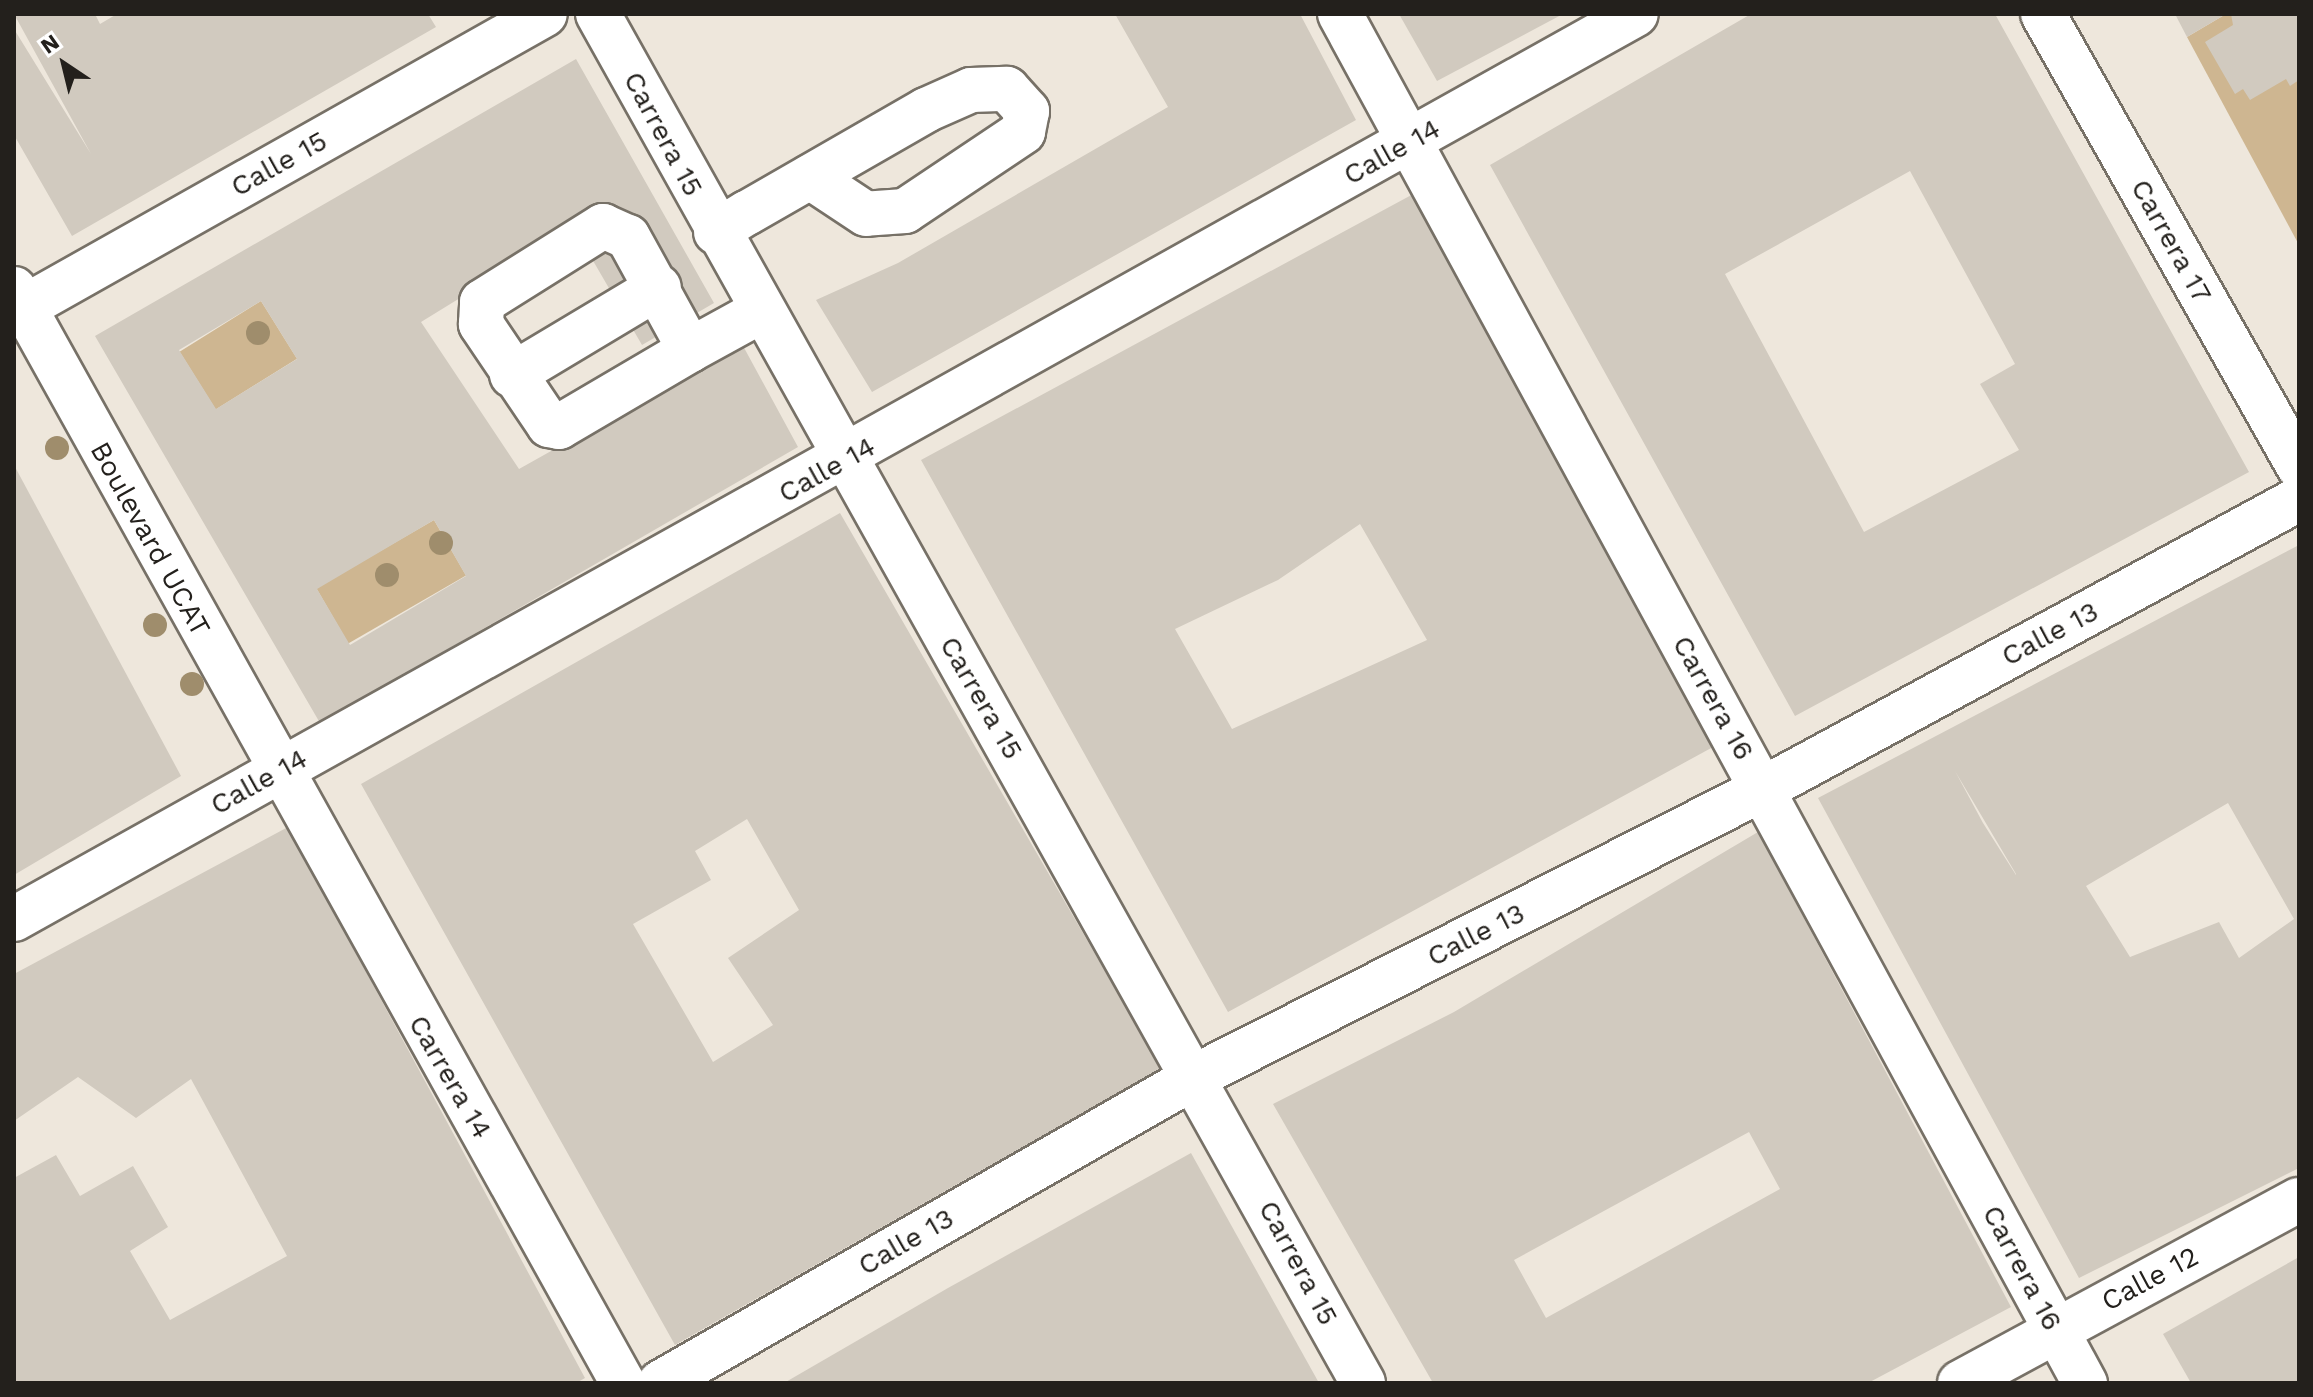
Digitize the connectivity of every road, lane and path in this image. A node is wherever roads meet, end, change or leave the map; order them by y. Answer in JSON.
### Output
{"nodes":[{"id":1,"x":545,"y":14,"type":"edge"},
{"id":2,"x":598,"y":14,"type":"edge"},
{"id":3,"x":1340,"y":14,"type":"edge"},
{"id":4,"x":1636,"y":14,"type":"edge"},
{"id":5,"x":2043,"y":14,"type":"edge"},
{"id":6,"x":1409,"y":143,"type":"junction"},
{"id":7,"x":810,"y":177,"type":"dead end"},
{"id":8,"x":716,"y":232,"type":"junction"},
{"id":9,"x":659,"y":287,"type":"junction"},
{"id":10,"x":17,"y":303,"type":"edge"},
{"id":11,"x":759,"y":312,"type":"junction"},
{"id":12,"x":690,"y":350,"type":"junction"},
{"id":13,"x":512,"y":375,"type":"junction"},
{"id":14,"x":845,"y":461,"type":"junction"},
{"id":15,"x":2299,"y":467,"type":"edge"},
{"id":16,"x":2299,"y":499,"type":"edge"},
{"id":17,"x":276,"y":771,"type":"junction"},
{"id":18,"x":1763,"y":789,"type":"junction"},
{"id":19,"x":14,"y":919,"type":"edge"},
{"id":20,"x":1196,"y":1076,"type":"junction"},
{"id":21,"x":2299,"y":1200,"type":"edge"},
{"id":22,"x":2056,"y":1330,"type":"junction"},
{"id":23,"x":623,"y":1383,"type":"edge"},
{"id":24,"x":660,"y":1383,"type":"edge"},
{"id":25,"x":1363,"y":1383,"type":"edge"},
{"id":26,"x":1960,"y":1383,"type":"edge"},
{"id":27,"x":2085,"y":1383,"type":"edge"}],
"edges":[{"from":1,"to":10,"type":"street","name":"Calle 15"},
{"from":2,"to":8,"type":"street","name":"Carrera 15"},
{"from":3,"to":6,"type":"street","name":"Carrera 16"},
{"from":4,"to":6,"type":"street","name":"Calle 14"},
{"from":5,"to":15,"type":"street","name":"Carrera 17"},
{"from":6,"to":14,"type":"street","name":"Calle 14"},
{"from":6,"to":18,"type":"street","name":"Carrera 16"},
{"from":7,"to":8,"type":"street"},
{"from":8,"to":11,"type":"street","name":"Carrera 15"},
{"from":9,"to":12,"type":"street"},
{"from":9,"to":13,"type":"street"},
{"from":9,"to":13,"type":"street"},
{"from":10,"to":17,"type":"street","name":"Boulevard UCAT"},
{"from":11,"to":12,"type":"street"},
{"from":11,"to":14,"type":"street","name":"Carrera 15"},
{"from":12,"to":13,"type":"street"},
{"from":14,"to":17,"type":"street","name":"Calle 14"},
{"from":14,"to":20,"type":"street","name":"Carrera 15"},
{"from":16,"to":18,"type":"street","name":"Calle 13"},
{"from":17,"to":19,"type":"street","name":"Calle 14"},
{"from":17,"to":23,"type":"street","name":"Carrera 14"},
{"from":18,"to":20,"type":"street","name":"Calle 13"},
{"from":18,"to":22,"type":"street","name":"Carrera 16"},
{"from":20,"to":24,"type":"street","name":"Calle 13"},
{"from":20,"to":25,"type":"street","name":"Carrera 15"},
{"from":21,"to":22,"type":"street","name":"Calle 12"},
{"from":22,"to":26,"type":"street","name":"Calle 12"},
{"from":22,"to":27,"type":"street","name":"Carrera 16"}]}
